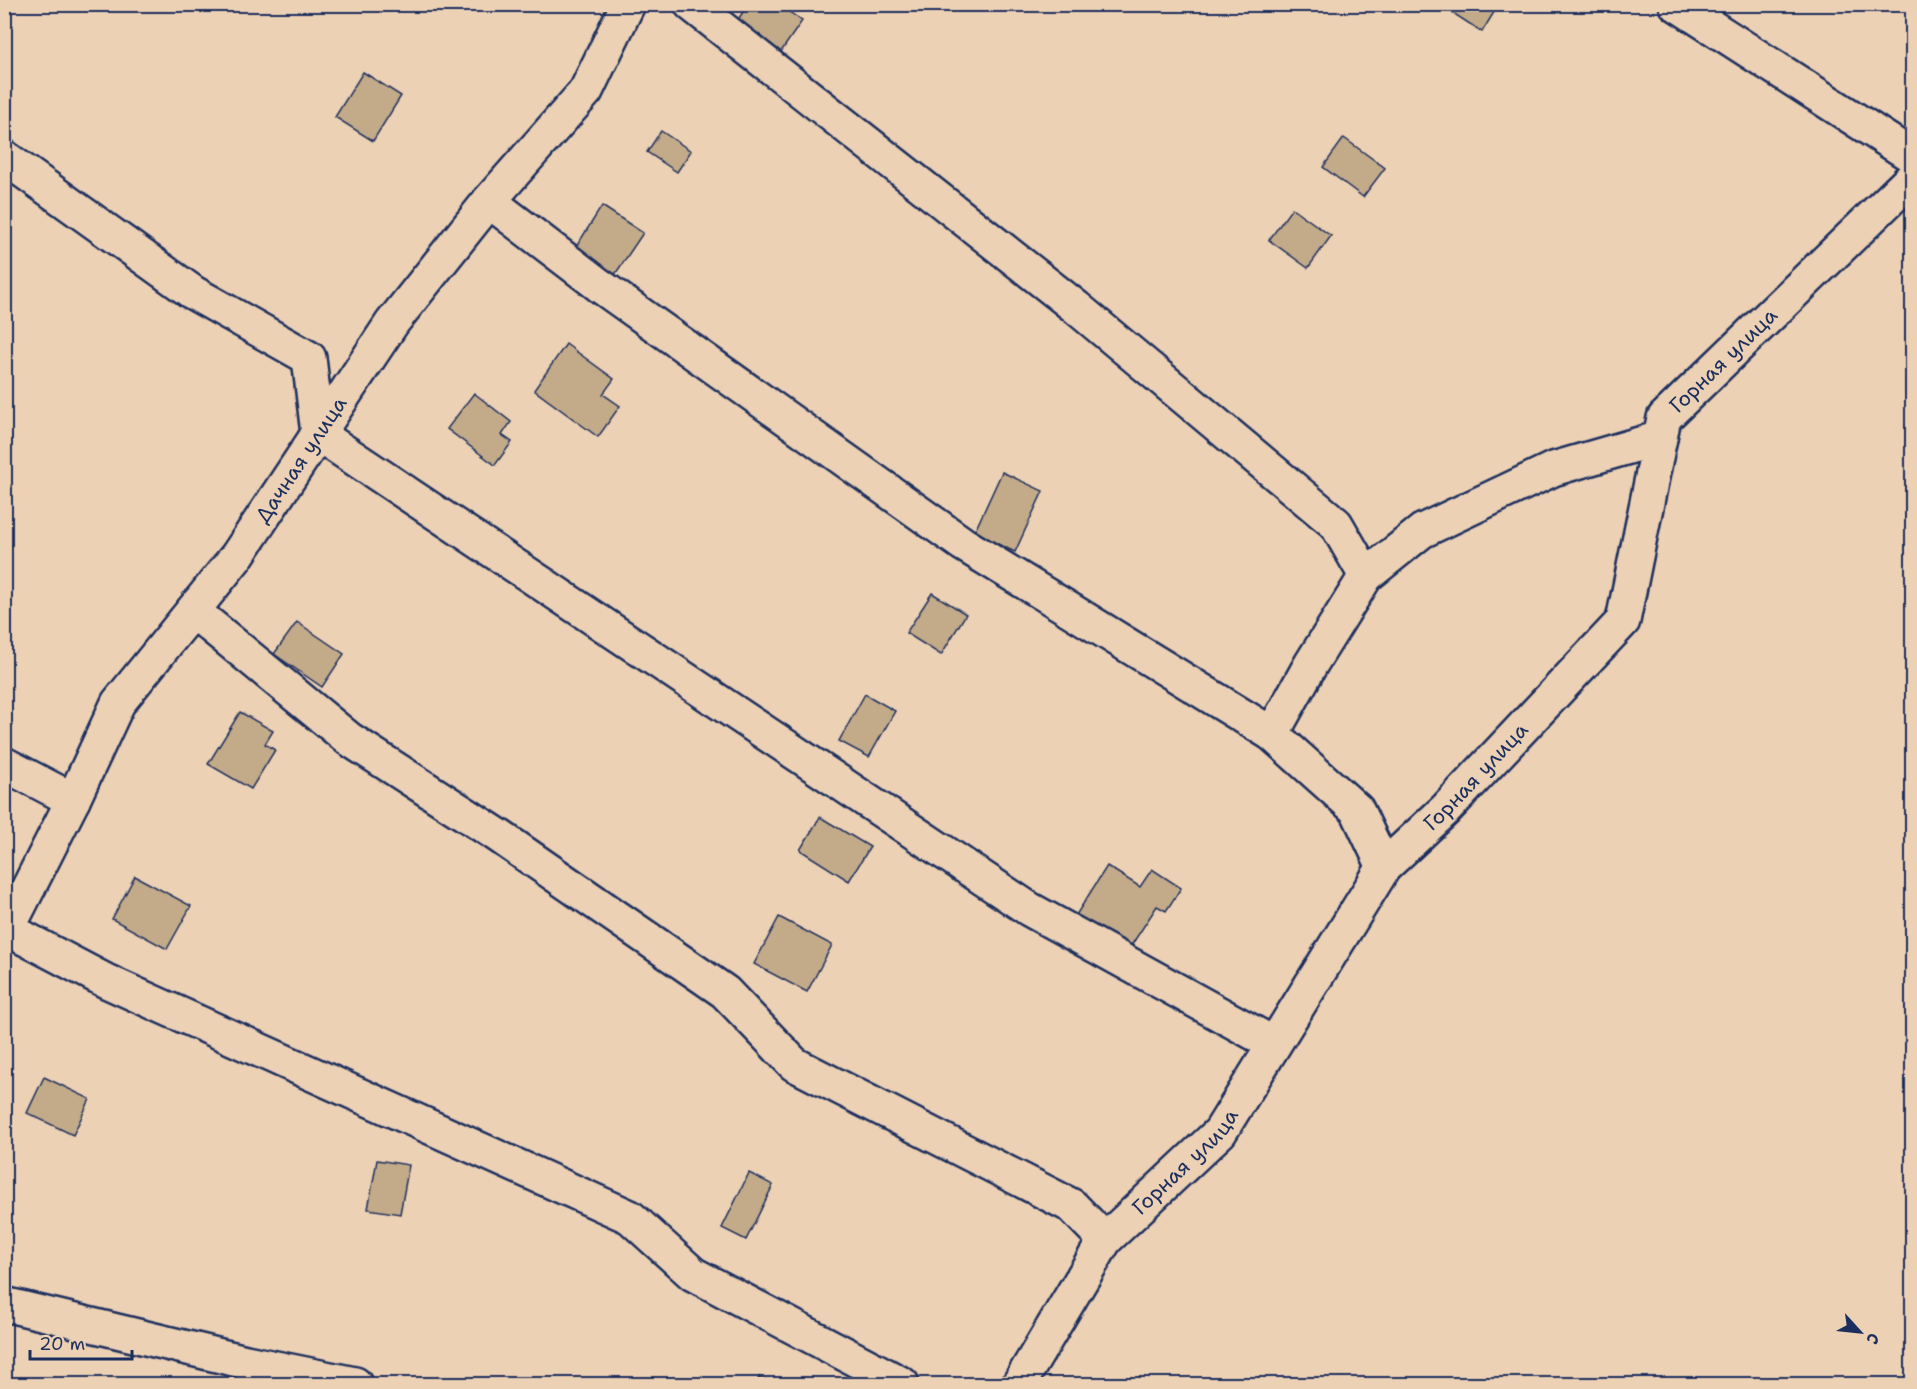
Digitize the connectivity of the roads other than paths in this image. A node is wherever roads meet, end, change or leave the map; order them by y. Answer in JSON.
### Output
{"nodes":[{"id":1,"x":628,"y":4,"type":"edge"},
{"id":2,"x":691,"y":4,"type":"edge"},
{"id":3,"x":1676,"y":4,"type":"edge"},
{"id":4,"x":1912,"y":156,"type":"edge"},
{"id":5,"x":4,"y":157,"type":"edge"},
{"id":6,"x":1912,"y":178,"type":"edge"},
{"id":7,"x":489,"y":201,"type":"junction"},
{"id":8,"x":318,"y":434,"type":"junction"},
{"id":9,"x":1660,"y":438,"type":"junction"},
{"id":10,"x":1366,"y":576,"type":"junction"},
{"id":11,"x":193,"y":611,"type":"junction"},
{"id":12,"x":1272,"y":734,"type":"junction"},
{"id":13,"x":4,"y":764,"type":"edge"},
{"id":14,"x":73,"y":800,"type":"junction"},
{"id":15,"x":1384,"y":867,"type":"junction"},
{"id":16,"x":6,"y":933,"type":"edge"},
{"id":17,"x":1274,"y":1044,"type":"junction"},
{"id":18,"x":1105,"y":1240,"type":"junction"},
{"id":19,"x":4,"y":1304,"type":"edge"},
{"id":20,"x":355,"y":1384,"type":"edge"},
{"id":21,"x":902,"y":1384,"type":"edge"},
{"id":22,"x":1019,"y":1384,"type":"edge"}],
"edges":[{"from":1,"to":7,"type":"street","name":"Дачная улица"},
{"from":2,"to":10,"type":"street"},
{"from":3,"to":4,"type":"street"},
{"from":5,"to":8,"type":"street"},
{"from":6,"to":9,"type":"street","name":"Горная улица"},
{"from":7,"to":8,"type":"street","name":"Дачная улица"},
{"from":7,"to":12,"type":"street"},
{"from":8,"to":11,"type":"street","name":"Дачная улица"},
{"from":8,"to":17,"type":"street"},
{"from":9,"to":10,"type":"street"},
{"from":9,"to":15,"type":"street","name":"Горная улица"},
{"from":10,"to":12,"type":"street"},
{"from":11,"to":14,"type":"street","name":"Дачная улица"},
{"from":11,"to":18,"type":"street"},
{"from":12,"to":15,"type":"street"},
{"from":13,"to":14,"type":"street"},
{"from":14,"to":16,"type":"street","name":"Дачная улица"},
{"from":15,"to":17,"type":"street","name":"Горная улица"},
{"from":16,"to":21,"type":"street"},
{"from":17,"to":18,"type":"street","name":"Горная улица"},
{"from":18,"to":22,"type":"street","name":"Горная улица"},
{"from":19,"to":20,"type":"street"}]}
